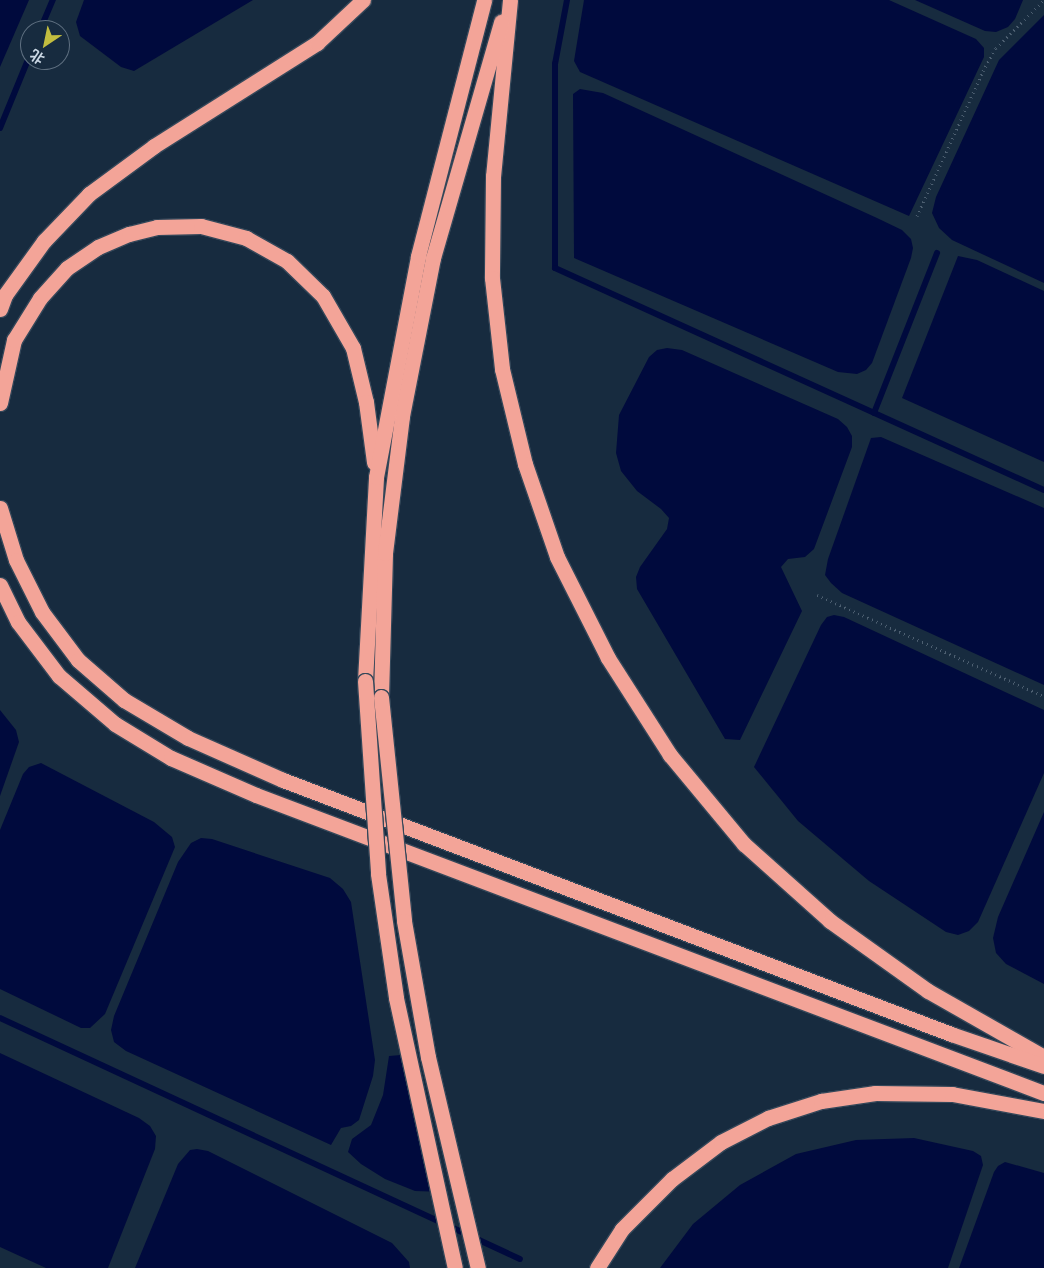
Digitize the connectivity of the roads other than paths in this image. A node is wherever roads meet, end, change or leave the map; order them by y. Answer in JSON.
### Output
{"nodes":[{"id":1,"x":363,"y":0,"type":"edge"},
{"id":2,"x":484,"y":0,"type":"edge"},
{"id":3,"x":509,"y":0,"type":"edge"},
{"id":4,"x":426,"y":257,"type":"junction"},
{"id":5,"x":0,"y":309,"type":"edge"},
{"id":6,"x":0,"y":403,"type":"edge"},
{"id":7,"x":376,"y":477,"type":"junction"},
{"id":8,"x":0,"y":508,"type":"edge"},
{"id":9,"x":0,"y":585,"type":"edge"},
{"id":10,"x":1044,"y":1057,"type":"edge"},
{"id":11,"x":1044,"y":1066,"type":"edge"},
{"id":12,"x":1044,"y":1094,"type":"edge"},
{"id":13,"x":1044,"y":1111,"type":"edge"},
{"id":14,"x":455,"y":1268,"type":"edge"},
{"id":15,"x":478,"y":1268,"type":"edge"},
{"id":16,"x":597,"y":1268,"type":"edge"}],
"edges":[{"from":1,"to":5,"type":"highway"},
{"from":2,"to":4,"type":"highway"},
{"from":3,"to":4,"type":"highway"},
{"from":3,"to":10,"type":"highway"},
{"from":4,"to":7,"type":"highway"},
{"from":4,"to":15,"type":"highway","bridge":true},
{"from":6,"to":7,"type":"highway"},
{"from":7,"to":14,"type":"highway","bridge":true},
{"from":8,"to":11,"type":"highway"},
{"from":9,"to":12,"type":"highway"},
{"from":13,"to":16,"type":"highway"}]}
